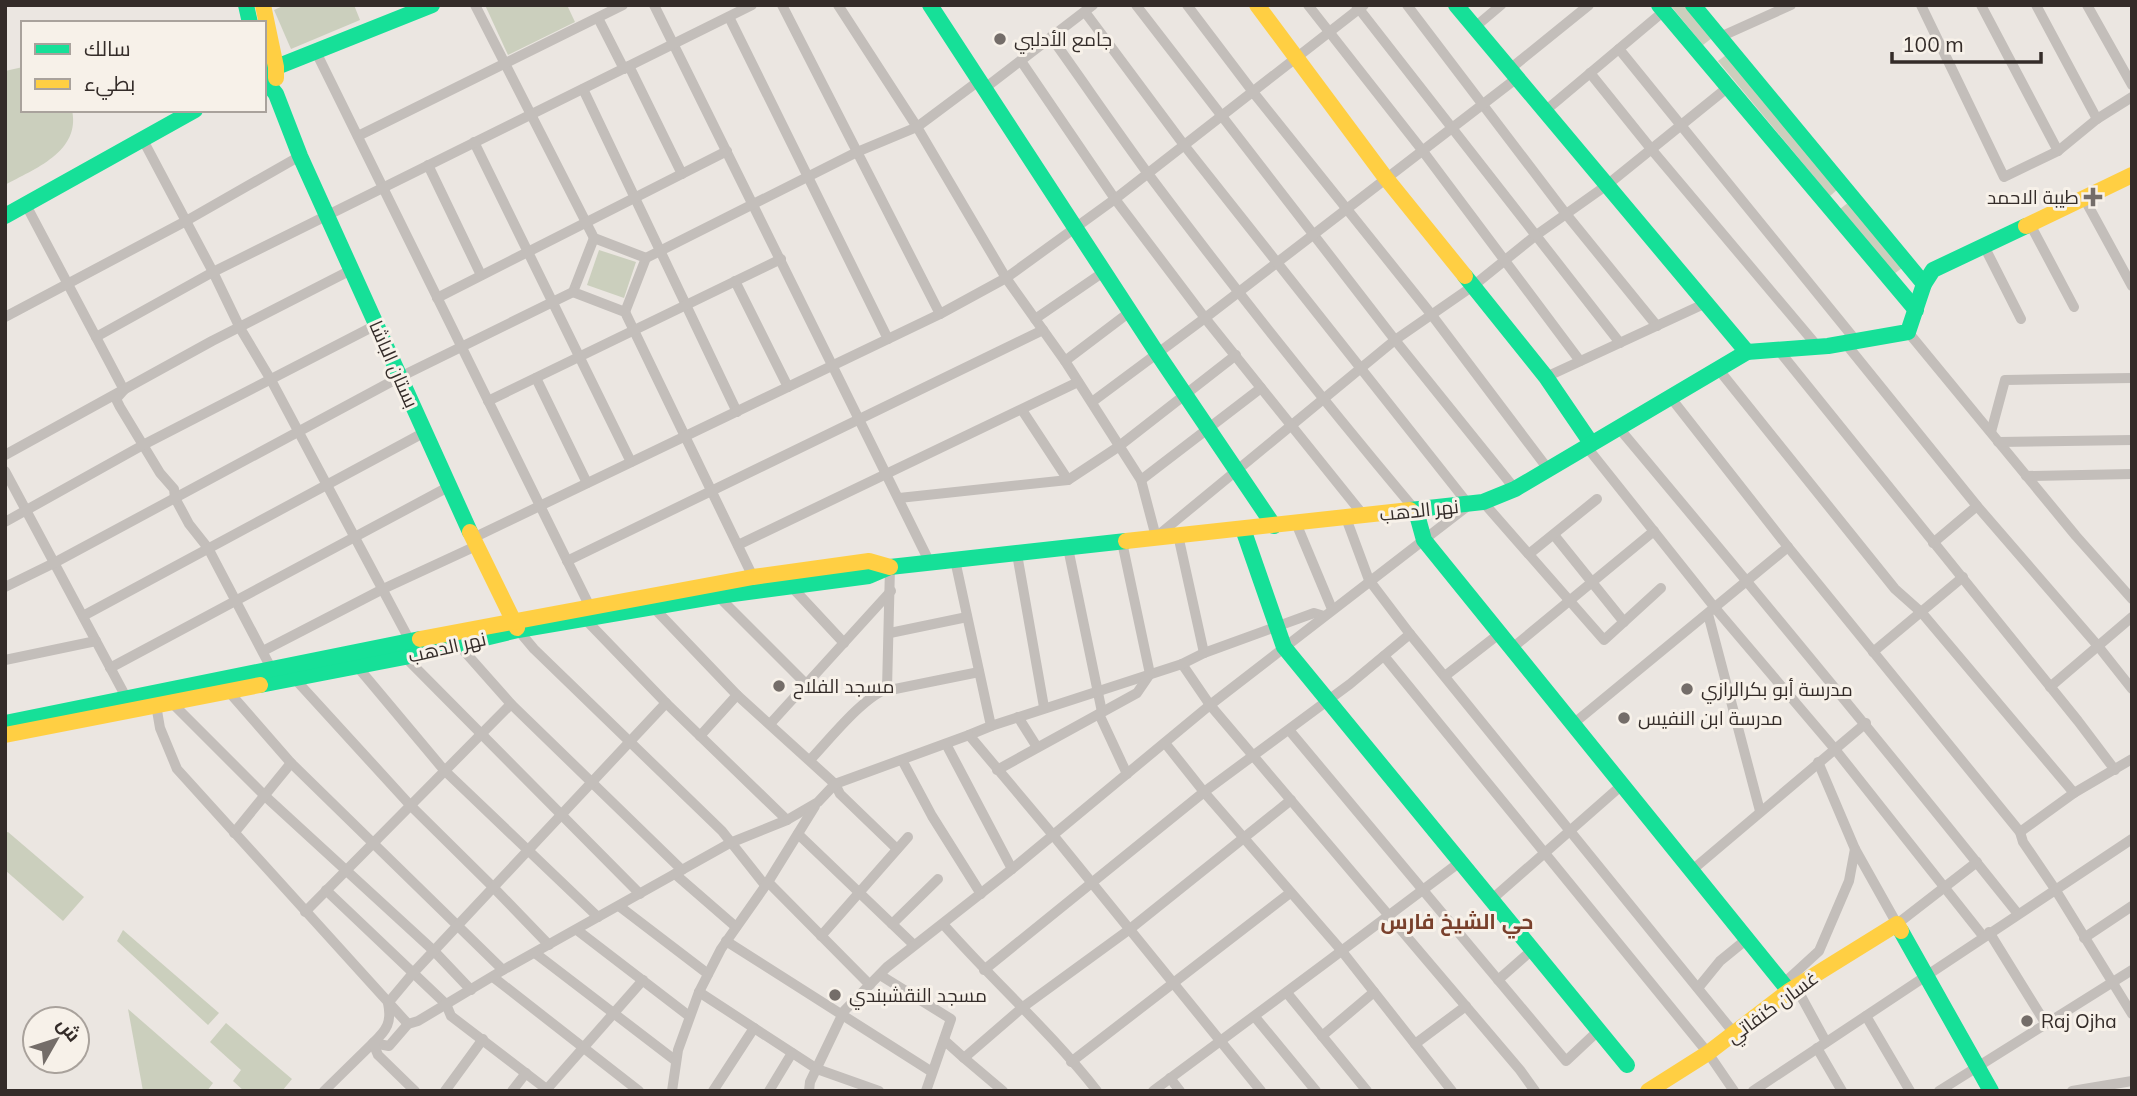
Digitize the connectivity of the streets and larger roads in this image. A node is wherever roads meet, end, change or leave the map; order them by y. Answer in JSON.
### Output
{"nodes":[{"id":1,"x":432,"y":5,"type":"edge"},
{"id":2,"x":475,"y":5,"type":"edge"},
{"id":3,"x":623,"y":5,"type":"edge"},
{"id":4,"x":654,"y":5,"type":"edge"},
{"id":5,"x":752,"y":5,"type":"edge"},
{"id":6,"x":782,"y":5,"type":"edge"},
{"id":7,"x":838,"y":5,"type":"edge"},
{"id":8,"x":930,"y":5,"type":"edge"},
{"id":9,"x":1136,"y":5,"type":"edge"},
{"id":10,"x":1187,"y":5,"type":"edge"},
{"id":11,"x":1257,"y":5,"type":"edge"},
{"id":12,"x":1308,"y":5,"type":"edge"},
{"id":13,"x":1407,"y":5,"type":"edge"},
{"id":14,"x":1456,"y":5,"type":"edge"},
{"id":15,"x":1501,"y":5,"type":"edge"},
{"id":16,"x":1589,"y":5,"type":"edge"},
{"id":17,"x":1693,"y":5,"type":"edge"},
{"id":18,"x":1791,"y":5,"type":"edge"},
{"id":19,"x":1921,"y":5,"type":"edge"},
{"id":20,"x":1981,"y":5,"type":"edge"},
{"id":21,"x":2036,"y":5,"type":"edge"},
{"id":22,"x":2087,"y":5,"type":"edge"},
{"id":23,"x":1360,"y":7,"type":"edge"},
{"id":24,"x":1662,"y":8,"type":"edge"},
{"id":25,"x":1089,"y":9,"type":"edge"},
{"id":26,"x":729,"y":17,"type":"junction"},
{"id":27,"x":598,"y":18,"type":"junction"},
{"id":28,"x":1475,"y":27,"type":"junction"},
{"id":29,"x":1331,"y":34,"type":"junction"},
{"id":30,"x":1051,"y":37,"type":"junction"},
{"id":31,"x":1723,"y":41,"type":"junction"},
{"id":32,"x":674,"y":44,"type":"junction"},
{"id":33,"x":266,"y":46,"type":"edge"},
{"id":34,"x":1619,"y":49,"type":"junction"},
{"id":35,"x":316,"y":52,"type":"junction"},
{"id":36,"x":1296,"y":60,"type":"junction"},
{"id":37,"x":1021,"y":61,"type":"junction"},
{"id":38,"x":1706,"y":61,"type":"junction"},
{"id":39,"x":505,"y":64,"type":"junction"},
{"id":40,"x":626,"y":67,"type":"junction"},
{"id":41,"x":268,"y":73,"type":"edge"},
{"id":42,"x":1513,"y":73,"type":"junction"},
{"id":43,"x":1590,"y":73,"type":"junction"},
{"id":44,"x":982,"y":84,"type":"junction"},
{"id":45,"x":2132,"y":85,"type":"edge"},
{"id":46,"x":1727,"y":88,"type":"junction"},
{"id":47,"x":583,"y":89,"type":"junction"},
{"id":48,"x":1253,"y":92,"type":"junction"},
{"id":49,"x":2132,"y":97,"type":"edge"},
{"id":50,"x":1483,"y":103,"type":"junction"},
{"id":51,"x":1545,"y":111,"type":"junction"},
{"id":52,"x":192,"y":112,"type":"edge"},
{"id":53,"x":531,"y":114,"type":"junction"},
{"id":54,"x":1220,"y":117,"type":"junction"},
{"id":55,"x":2097,"y":119,"type":"junction"},
{"id":56,"x":917,"y":127,"type":"junction"},
{"id":57,"x":1680,"y":127,"type":"junction"},
{"id":58,"x":1452,"y":128,"type":"junction"},
{"id":59,"x":358,"y":136,"type":"junction"},
{"id":60,"x":143,"y":140,"type":"junction"},
{"id":61,"x":474,"y":142,"type":"junction"},
{"id":62,"x":1184,"y":145,"type":"junction"},
{"id":63,"x":1422,"y":150,"type":"junction"},
{"id":64,"x":1652,"y":150,"type":"junction"},
{"id":65,"x":727,"y":151,"type":"junction"},
{"id":66,"x":2058,"y":151,"type":"junction"},
{"id":67,"x":857,"y":152,"type":"junction"},
{"id":68,"x":300,"y":156,"type":"junction"},
{"id":69,"x":428,"y":165,"type":"junction"},
{"id":70,"x":1148,"y":173,"type":"junction"},
{"id":71,"x":682,"y":174,"type":"junction"},
{"id":72,"x":2132,"y":175,"type":"edge"},
{"id":73,"x":808,"y":176,"type":"junction"},
{"id":74,"x":1385,"y":177,"type":"junction"},
{"id":75,"x":1607,"y":185,"type":"junction"},
{"id":76,"x":382,"y":188,"type":"junction"},
{"id":77,"x":1850,"y":195,"type":"junction"},
{"id":78,"x":635,"y":198,"type":"junction"},
{"id":79,"x":2084,"y":198,"type":"junction"},
{"id":80,"x":1115,"y":199,"type":"junction"},
{"id":81,"x":753,"y":204,"type":"junction"},
{"id":82,"x":26,"y":205,"type":"junction"},
{"id":83,"x":1345,"y":208,"type":"junction"},
{"id":84,"x":1830,"y":211,"type":"junction"},
{"id":85,"x":328,"y":214,"type":"junction"},
{"id":86,"x":1566,"y":214,"type":"junction"},
{"id":87,"x":5,"y":216,"type":"edge"},
{"id":88,"x":186,"y":221,"type":"junction"},
{"id":89,"x":586,"y":222,"type":"junction"},
{"id":90,"x":2030,"y":224,"type":"junction"},
{"id":91,"x":1075,"y":226,"type":"junction"},
{"id":92,"x":1313,"y":234,"type":"junction"},
{"id":93,"x":1535,"y":236,"type":"junction"},
{"id":94,"x":594,"y":237,"type":"junction"},
{"id":95,"x":1984,"y":246,"type":"junction"},
{"id":96,"x":660,"y":250,"type":"junction"},
{"id":97,"x":528,"y":252,"type":"junction"},
{"id":98,"x":646,"y":258,"type":"junction"},
{"id":99,"x":780,"y":260,"type":"junction"},
{"id":100,"x":1505,"y":260,"type":"junction"},
{"id":101,"x":1276,"y":262,"type":"junction"},
{"id":102,"x":353,"y":269,"type":"junction"},
{"id":103,"x":1105,"y":271,"type":"junction"},
{"id":104,"x":213,"y":272,"type":"junction"},
{"id":105,"x":481,"y":275,"type":"junction"},
{"id":106,"x":1006,"y":278,"type":"junction"},
{"id":107,"x":735,"y":281,"type":"junction"},
{"id":108,"x":68,"y":283,"type":"junction"},
{"id":109,"x":1924,"y":284,"type":"junction"},
{"id":110,"x":1473,"y":286,"type":"junction"},
{"id":111,"x":2132,"y":286,"type":"edge"},
{"id":112,"x":1238,"y":291,"type":"junction"},
{"id":113,"x":573,"y":292,"type":"junction"},
{"id":114,"x":437,"y":298,"type":"junction"},
{"id":115,"x":552,"y":302,"type":"junction"},
{"id":116,"x":1706,"y":303,"type":"junction"},
{"id":117,"x":686,"y":305,"type":"junction"},
{"id":118,"x":2074,"y":307,"type":"dead end"},
{"id":119,"x":1916,"y":310,"type":"junction"},
{"id":120,"x":625,"y":312,"type":"junction"},
{"id":121,"x":1131,"y":312,"type":"junction"},
{"id":122,"x":940,"y":314,"type":"junction"},
{"id":123,"x":1431,"y":314,"type":"junction"},
{"id":124,"x":5,"y":317,"type":"edge"},
{"id":125,"x":1205,"y":318,"type":"junction"},
{"id":126,"x":1035,"y":319,"type":"junction"},
{"id":127,"x":2021,"y":319,"type":"dead end"},
{"id":128,"x":376,"y":324,"type":"junction"},
{"id":129,"x":1657,"y":326,"type":"junction"},
{"id":130,"x":240,"y":328,"type":"junction"},
{"id":131,"x":634,"y":330,"type":"junction"},
{"id":132,"x":1043,"y":330,"type":"junction"},
{"id":133,"x":1908,"y":332,"type":"junction"},
{"id":134,"x":96,"y":337,"type":"junction"},
{"id":135,"x":888,"y":339,"type":"junction"},
{"id":136,"x":1395,"y":340,"type":"junction"},
{"id":137,"x":1620,"y":343,"type":"junction"},
{"id":138,"x":1852,"y":343,"type":"junction"},
{"id":139,"x":461,"y":346,"type":"junction"},
{"id":140,"x":1818,"y":347,"type":"junction"},
{"id":141,"x":1747,"y":352,"type":"junction"},
{"id":142,"x":1780,"y":352,"type":"junction"},
{"id":143,"x":1157,"y":353,"type":"junction"},
{"id":144,"x":1236,"y":355,"type":"junction"},
{"id":145,"x":579,"y":357,"type":"junction"},
{"id":146,"x":1065,"y":361,"type":"junction"},
{"id":147,"x":1580,"y":361,"type":"junction"},
{"id":148,"x":833,"y":365,"type":"junction"},
{"id":149,"x":1361,"y":368,"type":"junction"},
{"id":150,"x":1719,"y":370,"type":"junction"},
{"id":151,"x":400,"y":377,"type":"junction"},
{"id":152,"x":1546,"y":377,"type":"junction"},
{"id":153,"x":536,"y":378,"type":"junction"},
{"id":154,"x":2132,"y":378,"type":"edge"},
{"id":155,"x":271,"y":380,"type":"junction"},
{"id":156,"x":1078,"y":382,"type":"junction"},
{"id":157,"x":788,"y":387,"type":"junction"},
{"id":158,"x":1261,"y":388,"type":"junction"},
{"id":159,"x":124,"y":390,"type":"junction"},
{"id":160,"x":1185,"y":394,"type":"junction"},
{"id":161,"x":1671,"y":398,"type":"junction"},
{"id":162,"x":1323,"y":400,"type":"junction"},
{"id":163,"x":488,"y":401,"type":"junction"},
{"id":164,"x":1091,"y":402,"type":"junction"},
{"id":165,"x":1023,"y":410,"type":"junction"},
{"id":166,"x":737,"y":412,"type":"junction"},
{"id":167,"x":860,"y":420,"type":"junction"},
{"id":168,"x":1291,"y":426,"type":"junction"},
{"id":169,"x":1208,"y":427,"type":"junction"},
{"id":170,"x":1618,"y":427,"type":"junction"},
{"id":171,"x":298,"y":432,"type":"junction"},
{"id":172,"x":425,"y":432,"type":"junction"},
{"id":173,"x":685,"y":436,"type":"junction"},
{"id":174,"x":1994,"y":437,"type":"junction"},
{"id":175,"x":2132,"y":440,"type":"edge"},
{"id":176,"x":143,"y":444,"type":"junction"},
{"id":177,"x":1588,"y":444,"type":"junction"},
{"id":178,"x":1118,"y":447,"type":"junction"},
{"id":179,"x":5,"y":455,"type":"edge"},
{"id":180,"x":631,"y":463,"type":"junction"},
{"id":181,"x":1237,"y":469,"type":"junction"},
{"id":182,"x":1548,"y":469,"type":"junction"},
{"id":183,"x":5,"y":471,"type":"edge"},
{"id":184,"x":887,"y":474,"type":"junction"},
{"id":185,"x":2132,"y":474,"type":"edge"},
{"id":186,"x":2026,"y":475,"type":"junction"},
{"id":187,"x":1068,"y":480,"type":"junction"},
{"id":188,"x":1140,"y":480,"type":"junction"},
{"id":189,"x":587,"y":483,"type":"junction"},
{"id":190,"x":327,"y":485,"type":"junction"},
{"id":191,"x":450,"y":486,"type":"junction"},
{"id":192,"x":1515,"y":489,"type":"junction"},
{"id":193,"x":712,"y":492,"type":"junction"},
{"id":194,"x":175,"y":498,"type":"junction"},
{"id":195,"x":899,"y":498,"type":"junction"},
{"id":196,"x":1597,"y":499,"type":"dead end"},
{"id":197,"x":1476,"y":504,"type":"junction"},
{"id":198,"x":540,"y":506,"type":"junction"},
{"id":199,"x":1977,"y":506,"type":"junction"},
{"id":200,"x":26,"y":511,"type":"junction"},
{"id":201,"x":1416,"y":511,"type":"junction"},
{"id":202,"x":1364,"y":516,"type":"junction"},
{"id":203,"x":1346,"y":518,"type":"junction"},
{"id":204,"x":5,"y":522,"type":"edge"},
{"id":205,"x":1296,"y":523,"type":"junction"},
{"id":206,"x":1274,"y":526,"type":"junction"},
{"id":207,"x":1243,"y":529,"type":"junction"},
{"id":208,"x":1654,"y":531,"type":"junction"},
{"id":209,"x":1178,"y":535,"type":"junction"},
{"id":210,"x":1553,"y":535,"type":"junction"},
{"id":211,"x":355,"y":536,"type":"junction"},
{"id":212,"x":1156,"y":537,"type":"junction"},
{"id":213,"x":1423,"y":540,"type":"junction"},
{"id":214,"x":475,"y":542,"type":"junction"},
{"id":215,"x":1122,"y":542,"type":"junction"},
{"id":216,"x":1933,"y":543,"type":"junction"},
{"id":217,"x":738,"y":545,"type":"junction"},
{"id":218,"x":1788,"y":547,"type":"junction"},
{"id":219,"x":208,"y":548,"type":"junction"},
{"id":220,"x":1068,"y":548,"type":"junction"},
{"id":221,"x":1017,"y":554,"type":"junction"},
{"id":222,"x":1529,"y":554,"type":"junction"},
{"id":223,"x":955,"y":560,"type":"junction"},
{"id":224,"x":567,"y":561,"type":"junction"},
{"id":225,"x":54,"y":563,"type":"junction"},
{"id":226,"x":930,"y":563,"type":"junction"},
{"id":227,"x":890,"y":567,"type":"junction"},
{"id":228,"x":753,"y":577,"type":"junction"},
{"id":229,"x":1963,"y":577,"type":"junction"},
{"id":230,"x":1369,"y":580,"type":"junction"},
{"id":231,"x":1747,"y":581,"type":"junction"},
{"id":232,"x":1592,"y":582,"type":"junction"},
{"id":233,"x":790,"y":585,"type":"junction"},
{"id":234,"x":5,"y":587,"type":"edge"},
{"id":235,"x":1661,"y":588,"type":"dead end"},
{"id":236,"x":383,"y":589,"type":"junction"},
{"id":237,"x":891,"y":592,"type":"junction"},
{"id":238,"x":718,"y":596,"type":"junction"},
{"id":239,"x":2132,"y":599,"type":"edge"},
{"id":240,"x":236,"y":600,"type":"junction"},
{"id":241,"x":1569,"y":601,"type":"junction"},
{"id":242,"x":653,"y":607,"type":"junction"},
{"id":243,"x":1711,"y":611,"type":"junction"},
{"id":244,"x":587,"y":613,"type":"junction"},
{"id":245,"x":1328,"y":613,"type":"junction"},
{"id":246,"x":1922,"y":613,"type":"junction"},
{"id":247,"x":83,"y":616,"type":"junction"},
{"id":248,"x":967,"y":617,"type":"junction"},
{"id":249,"x":2132,"y":617,"type":"edge"},
{"id":250,"x":1624,"y":622,"type":"junction"},
{"id":251,"x":515,"y":625,"type":"junction"},
{"id":252,"x":1277,"y":626,"type":"junction"},
{"id":253,"x":890,"y":633,"type":"junction"},
{"id":254,"x":1410,"y":634,"type":"junction"},
{"id":255,"x":1499,"y":635,"type":"junction"},
{"id":256,"x":96,"y":640,"type":"junction"},
{"id":257,"x":457,"y":643,"type":"junction"},
{"id":258,"x":844,"y":643,"type":"junction"},
{"id":259,"x":2098,"y":646,"type":"junction"},
{"id":260,"x":1284,"y":647,"type":"junction"},
{"id":261,"x":408,"y":649,"type":"junction"},
{"id":262,"x":1511,"y":649,"type":"junction"},
{"id":263,"x":263,"y":651,"type":"junction"},
{"id":264,"x":1874,"y":652,"type":"junction"},
{"id":265,"x":1204,"y":653,"type":"junction"},
{"id":266,"x":1384,"y":656,"type":"junction"},
{"id":267,"x":5,"y":660,"type":"edge"},
{"id":268,"x":1182,"y":664,"type":"junction"},
{"id":269,"x":356,"y":665,"type":"junction"},
{"id":270,"x":110,"y":668,"type":"junction"},
{"id":271,"x":271,"y":668,"type":"junction"},
{"id":272,"x":979,"y":672,"type":"junction"},
{"id":273,"x":1150,"y":674,"type":"junction"},
{"id":274,"x":1445,"y":677,"type":"junction"},
{"id":275,"x":294,"y":678,"type":"junction"},
{"id":276,"x":807,"y":685,"type":"junction"},
{"id":277,"x":2050,"y":687,"type":"junction"},
{"id":278,"x":887,"y":689,"type":"junction"},
{"id":279,"x":2132,"y":689,"type":"edge"},
{"id":280,"x":1097,"y":691,"type":"junction"},
{"id":281,"x":229,"y":692,"type":"junction"},
{"id":282,"x":737,"y":695,"type":"junction"},
{"id":283,"x":127,"y":699,"type":"junction"},
{"id":284,"x":161,"y":701,"type":"junction"},
{"id":285,"x":1328,"y":701,"type":"junction"},
{"id":286,"x":666,"y":703,"type":"junction"},
{"id":287,"x":511,"y":704,"type":"junction"},
{"id":288,"x":1210,"y":705,"type":"junction"},
{"id":289,"x":1044,"y":707,"type":"junction"},
{"id":290,"x":1100,"y":713,"type":"junction"},
{"id":291,"x":1018,"y":717,"type":"junction"},
{"id":292,"x":5,"y":723,"type":"edge"},
{"id":293,"x":769,"y":723,"type":"junction"},
{"id":294,"x":1866,"y":723,"type":"junction"},
{"id":295,"x":1573,"y":724,"type":"junction"},
{"id":296,"x":991,"y":726,"type":"junction"},
{"id":297,"x":1289,"y":730,"type":"junction"},
{"id":298,"x":482,"y":733,"type":"junction"},
{"id":299,"x":5,"y":735,"type":"edge"},
{"id":300,"x":969,"y":735,"type":"junction"},
{"id":301,"x":700,"y":736,"type":"junction"},
{"id":302,"x":629,"y":743,"type":"junction"},
{"id":303,"x":1165,"y":743,"type":"junction"},
{"id":304,"x":946,"y":744,"type":"junction"},
{"id":305,"x":1037,"y":747,"type":"junction"},
{"id":306,"x":1834,"y":748,"type":"junction"},
{"id":307,"x":1253,"y":756,"type":"junction"},
{"id":308,"x":2132,"y":759,"type":"edge"},
{"id":309,"x":810,"y":760,"type":"junction"},
{"id":310,"x":902,"y":760,"type":"junction"},
{"id":311,"x":1818,"y":762,"type":"junction"},
{"id":312,"x":291,"y":763,"type":"junction"},
{"id":313,"x":444,"y":769,"type":"junction"},
{"id":314,"x":997,"y":770,"type":"junction"},
{"id":315,"x":2115,"y":770,"type":"junction"},
{"id":316,"x":1126,"y":774,"type":"junction"},
{"id":317,"x":592,"y":781,"type":"junction"},
{"id":318,"x":835,"y":784,"type":"junction"},
{"id":319,"x":1622,"y":785,"type":"junction"},
{"id":320,"x":1204,"y":792,"type":"junction"},
{"id":321,"x":2074,"y":793,"type":"junction"},
{"id":322,"x":265,"y":796,"type":"junction"},
{"id":323,"x":1291,"y":800,"type":"junction"},
{"id":324,"x":818,"y":802,"type":"junction"},
{"id":325,"x":410,"y":806,"type":"junction"},
{"id":326,"x":1760,"y":811,"type":"junction"},
{"id":327,"x":563,"y":815,"type":"junction"},
{"id":328,"x":787,"y":820,"type":"junction"},
{"id":329,"x":1570,"y":831,"type":"junction"},
{"id":330,"x":2020,"y":832,"type":"junction"},
{"id":331,"x":234,"y":833,"type":"junction"},
{"id":332,"x":797,"y":834,"type":"junction"},
{"id":333,"x":1054,"y":835,"type":"junction"},
{"id":334,"x":908,"y":837,"type":"dead end"},
{"id":335,"x":1246,"y":838,"type":"junction"},
{"id":336,"x":2132,"y":839,"type":"edge"},
{"id":337,"x":730,"y":843,"type":"junction"},
{"id":338,"x":372,"y":844,"type":"junction"},
{"id":339,"x":897,"y":849,"type":"junction"},
{"id":340,"x":1855,"y":849,"type":"junction"},
{"id":341,"x":530,"y":850,"type":"junction"},
{"id":342,"x":1545,"y":852,"type":"junction"},
{"id":343,"x":1460,"y":862,"type":"junction"},
{"id":344,"x":1977,"y":862,"type":"junction"},
{"id":345,"x":1012,"y":869,"type":"junction"},
{"id":346,"x":345,"y":871,"type":"junction"},
{"id":347,"x":1691,"y":871,"type":"junction"},
{"id":348,"x":679,"y":872,"type":"junction"},
{"id":349,"x":938,"y":879,"type":"dead end"},
{"id":350,"x":766,"y":883,"type":"junction"},
{"id":351,"x":1092,"y":884,"type":"junction"},
{"id":352,"x":493,"y":887,"type":"junction"},
{"id":353,"x":1945,"y":887,"type":"junction"},
{"id":354,"x":2055,"y":889,"type":"junction"},
{"id":355,"x":326,"y":890,"type":"junction"},
{"id":356,"x":1423,"y":890,"type":"junction"},
{"id":357,"x":859,"y":892,"type":"junction"},
{"id":358,"x":1290,"y":893,"type":"junction"},
{"id":359,"x":640,"y":894,"type":"junction"},
{"id":360,"x":981,"y":894,"type":"junction"},
{"id":361,"x":1491,"y":900,"type":"junction"},
{"id":362,"x":619,"y":906,"type":"junction"},
{"id":363,"x":2132,"y":906,"type":"edge"},
{"id":364,"x":305,"y":912,"type":"junction"},
{"id":365,"x":2018,"y":914,"type":"junction"},
{"id":366,"x":1389,"y":916,"type":"junction"},
{"id":367,"x":598,"y":917,"type":"junction"},
{"id":368,"x":892,"y":924,"type":"junction"},
{"id":369,"x":943,"y":924,"type":"junction"},
{"id":370,"x":1896,"y":924,"type":"junction"},
{"id":371,"x":458,"y":927,"type":"junction"},
{"id":372,"x":736,"y":927,"type":"junction"},
{"id":373,"x":1130,"y":929,"type":"junction"},
{"id":374,"x":576,"y":930,"type":"junction"},
{"id":375,"x":1986,"y":934,"type":"junction"},
{"id":376,"x":821,"y":936,"type":"junction"},
{"id":377,"x":2084,"y":938,"type":"junction"},
{"id":378,"x":1747,"y":939,"type":"junction"},
{"id":379,"x":726,"y":941,"type":"junction"},
{"id":380,"x":549,"y":945,"type":"junction"},
{"id":381,"x":914,"y":945,"type":"junction"},
{"id":382,"x":1341,"y":950,"type":"junction"},
{"id":383,"x":1532,"y":950,"type":"junction"},
{"id":384,"x":434,"y":951,"type":"junction"},
{"id":385,"x":535,"y":953,"type":"junction"},
{"id":386,"x":503,"y":970,"type":"junction"},
{"id":387,"x":984,"y":970,"type":"junction"},
{"id":388,"x":2132,"y":970,"type":"edge"},
{"id":389,"x":414,"y":972,"type":"junction"},
{"id":390,"x":708,"y":974,"type":"junction"},
{"id":391,"x":880,"y":975,"type":"junction"},
{"id":392,"x":1926,"y":976,"type":"junction"},
{"id":393,"x":493,"y":977,"type":"junction"},
{"id":394,"x":1498,"y":979,"type":"junction"},
{"id":395,"x":643,"y":980,"type":"junction"},
{"id":396,"x":2113,"y":982,"type":"junction"},
{"id":397,"x":1175,"y":983,"type":"junction"},
{"id":398,"x":870,"y":985,"type":"junction"},
{"id":399,"x":1789,"y":987,"type":"junction"},
{"id":400,"x":1698,"y":988,"type":"junction"},
{"id":401,"x":471,"y":990,"type":"junction"},
{"id":402,"x":699,"y":992,"type":"junction"},
{"id":403,"x":1374,"y":992,"type":"junction"},
{"id":404,"x":1287,"y":993,"type":"junction"},
{"id":405,"x":388,"y":1003,"type":"junction"},
{"id":406,"x":446,"y":1004,"type":"junction"},
{"id":407,"x":1466,"y":1006,"type":"junction"},
{"id":408,"x":1023,"y":1007,"type":"junction"},
{"id":409,"x":613,"y":1013,"type":"junction"},
{"id":410,"x":2132,"y":1014,"type":"edge"},
{"id":411,"x":843,"y":1015,"type":"junction"},
{"id":412,"x":689,"y":1016,"type":"junction"},
{"id":413,"x":1866,"y":1016,"type":"junction"},
{"id":414,"x":1255,"y":1017,"type":"junction"},
{"id":415,"x":408,"y":1024,"type":"junction"},
{"id":416,"x":2046,"y":1024,"type":"junction"},
{"id":417,"x":754,"y":1028,"type":"junction"},
{"id":418,"x":1598,"y":1031,"type":"junction"},
{"id":419,"x":1734,"y":1033,"type":"junction"},
{"id":420,"x":1322,"y":1035,"type":"junction"},
{"id":421,"x":483,"y":1039,"type":"junction"},
{"id":422,"x":944,"y":1040,"type":"junction"},
{"id":423,"x":1222,"y":1042,"type":"junction"},
{"id":424,"x":373,"y":1044,"type":"junction"},
{"id":425,"x":1415,"y":1044,"type":"junction"},
{"id":426,"x":1822,"y":1045,"type":"junction"},
{"id":427,"x":584,"y":1048,"type":"junction"},
{"id":428,"x":792,"y":1052,"type":"junction"},
{"id":429,"x":1708,"y":1053,"type":"junction"},
{"id":430,"x":964,"y":1058,"type":"junction"},
{"id":431,"x":676,"y":1061,"type":"junction"},
{"id":432,"x":1071,"y":1062,"type":"junction"},
{"id":433,"x":1627,"y":1065,"type":"dead end"},
{"id":434,"x":1976,"y":1068,"type":"junction"},
{"id":435,"x":817,"y":1069,"type":"junction"},
{"id":436,"x":932,"y":1072,"type":"junction"},
{"id":437,"x":526,"y":1073,"type":"junction"},
{"id":438,"x":1170,"y":1078,"type":"junction"},
{"id":439,"x":1770,"y":1080,"type":"junction"},
{"id":440,"x":2132,"y":1081,"type":"edge"},
{"id":441,"x":548,"y":1090,"type":"edge"},
{"id":442,"x":872,"y":1090,"type":"edge"},
{"id":443,"x":1534,"y":1090,"type":"edge"},
{"id":444,"x":324,"y":1091,"type":"edge"},
{"id":445,"x":415,"y":1091,"type":"edge"},
{"id":446,"x":445,"y":1091,"type":"edge"},
{"id":447,"x":512,"y":1091,"type":"edge"},
{"id":448,"x":639,"y":1091,"type":"edge"},
{"id":449,"x":672,"y":1091,"type":"edge"},
{"id":450,"x":713,"y":1091,"type":"edge"},
{"id":451,"x":769,"y":1091,"type":"edge"},
{"id":452,"x":809,"y":1091,"type":"edge"},
{"id":453,"x":926,"y":1091,"type":"edge"},
{"id":454,"x":1003,"y":1091,"type":"edge"},
{"id":455,"x":1097,"y":1091,"type":"edge"},
{"id":456,"x":1153,"y":1091,"type":"edge"},
{"id":457,"x":1180,"y":1091,"type":"edge"},
{"id":458,"x":1261,"y":1091,"type":"edge"},
{"id":459,"x":1316,"y":1091,"type":"edge"},
{"id":460,"x":1367,"y":1091,"type":"edge"},
{"id":461,"x":1452,"y":1091,"type":"edge"},
{"id":462,"x":1521,"y":1091,"type":"edge"},
{"id":463,"x":1648,"y":1091,"type":"edge"},
{"id":464,"x":1734,"y":1091,"type":"edge"},
{"id":465,"x":1753,"y":1091,"type":"edge"},
{"id":466,"x":1776,"y":1091,"type":"edge"},
{"id":467,"x":1842,"y":1091,"type":"edge"},
{"id":468,"x":1910,"y":1091,"type":"edge"},
{"id":469,"x":1939,"y":1091,"type":"edge"},
{"id":470,"x":1991,"y":1091,"type":"edge"},
{"id":471,"x":2073,"y":1091,"type":"edge"}],
"edges":[{"from":1,"to":35,"type":"street"},
{"from":2,"to":39,"type":"street"},
{"from":3,"to":27,"type":"street"},
{"from":4,"to":32,"type":"street"},
{"from":5,"to":26,"type":"street"},
{"from":6,"to":67,"type":"street"},
{"from":7,"to":56,"type":"street"},
{"from":8,"to":44,"type":"street"},
{"from":9,"to":54,"type":"street"},
{"from":10,"to":48,"type":"street"},
{"from":11,"to":36,"type":"street"},
{"from":12,"to":29,"type":"street"},
{"from":13,"to":50,"type":"street"},
{"from":14,"to":28,"type":"street"},
{"from":15,"to":28,"type":"street"},
{"from":16,"to":42,"type":"street"},
{"from":17,"to":31,"type":"street"},
{"from":18,"to":31,"type":"street"},
{"from":19,"to":66,"type":"street"},
{"from":20,"to":66,"type":"street"},
{"from":21,"to":55,"type":"street"},
{"from":22,"to":45,"type":"street"},
{"from":23,"to":29,"type":"street"},
{"from":23,"to":58,"type":"street"},
{"from":24,"to":34,"type":"street"},
{"from":24,"to":38,"type":"street"},
{"from":25,"to":30,"type":"street"},
{"from":25,"to":62,"type":"street"},
{"from":26,"to":32,"type":"street"},
{"from":26,"to":73,"type":"street"},
{"from":27,"to":39,"type":"street"},
{"from":27,"to":40,"type":"street"},
{"from":28,"to":42,"type":"street"},
{"from":29,"to":36,"type":"street"},
{"from":29,"to":63,"type":"street"},
{"from":30,"to":37,"type":"street"},
{"from":30,"to":70,"type":"street"},
{"from":31,"to":38,"type":"street"},
{"from":31,"to":77,"type":"street"},
{"from":32,"to":40,"type":"street"},
{"from":32,"to":65,"type":"street"},
{"from":33,"to":41,"type":"street","name":"بستان الباشا"},
{"from":34,"to":43,"type":"street"},
{"from":34,"to":57,"type":"street"},
{"from":35,"to":41,"type":"street"},
{"from":35,"to":59,"type":"street"},
{"from":36,"to":48,"type":"street"},
{"from":36,"to":74,"type":"street"},
{"from":37,"to":44,"type":"street"},
{"from":37,"to":80,"type":"street"},
{"from":38,"to":46,"type":"street"},
{"from":39,"to":53,"type":"street"},
{"from":39,"to":59,"type":"street"},
{"from":40,"to":47,"type":"street"},
{"from":40,"to":71,"type":"street"},
{"from":41,"to":68,"type":"street","name":"بستان الباشا"},
{"from":42,"to":50,"type":"street"},
{"from":42,"to":51,"type":"street"},
{"from":43,"to":51,"type":"street"},
{"from":43,"to":64,"type":"street"},
{"from":44,"to":56,"type":"street"},
{"from":44,"to":91,"type":"street"},
{"from":46,"to":57,"type":"street"},
{"from":46,"to":84,"type":"street"},
{"from":47,"to":53,"type":"street"},
{"from":47,"to":78,"type":"street"},
{"from":48,"to":54,"type":"street"},
{"from":48,"to":83,"type":"street"},
{"from":49,"to":55,"type":"street"},
{"from":50,"to":58,"type":"street"},
{"from":50,"to":86,"type":"street"},
{"from":51,"to":75,"type":"street"},
{"from":52,"to":60,"type":"street"},
{"from":53,"to":61,"type":"street"},
{"from":53,"to":89,"type":"street"},
{"from":54,"to":62,"type":"street"},
{"from":54,"to":92,"type":"street"},
{"from":55,"to":66,"type":"street"},
{"from":56,"to":67,"type":"street"},
{"from":56,"to":106,"type":"street"},
{"from":57,"to":64,"type":"street"},
{"from":57,"to":138,"type":"street"},
{"from":58,"to":63,"type":"street"},
{"from":58,"to":93,"type":"street"},
{"from":59,"to":76,"type":"street"},
{"from":60,"to":82,"type":"street"},
{"from":60,"to":88,"type":"street"},
{"from":61,"to":69,"type":"street"},
{"from":61,"to":97,"type":"street"},
{"from":62,"to":70,"type":"street"},
{"from":62,"to":101,"type":"street"},
{"from":63,"to":74,"type":"street"},
{"from":63,"to":100,"type":"street"},
{"from":64,"to":75,"type":"street"},
{"from":64,"to":140,"type":"street"},
{"from":65,"to":71,"type":"street"},
{"from":65,"to":81,"type":"street"},
{"from":67,"to":73,"type":"street"},
{"from":67,"to":122,"type":"street"},
{"from":68,"to":85,"type":"street","name":"بستان الباشا"},
{"from":68,"to":88,"type":"street"},
{"from":69,"to":76,"type":"street"},
{"from":69,"to":105,"type":"street"},
{"from":70,"to":80,"type":"street"},
{"from":70,"to":112,"type":"street"},
{"from":71,"to":78,"type":"street"},
{"from":72,"to":79,"type":"street"},
{"from":73,"to":81,"type":"street"},
{"from":73,"to":135,"type":"street"},
{"from":74,"to":83,"type":"street"},
{"from":74,"to":110,"type":"street"},
{"from":75,"to":86,"type":"street"},
{"from":75,"to":116,"type":"street"},
{"from":76,"to":85,"type":"street"},
{"from":76,"to":114,"type":"street"},
{"from":77,"to":84,"type":"street"},
{"from":77,"to":109,"type":"street"},
{"from":78,"to":89,"type":"street"},
{"from":78,"to":96,"type":"street"},
{"from":79,"to":90,"type":"street"},
{"from":79,"to":111,"type":"street"},
{"from":80,"to":91,"type":"street"},
{"from":80,"to":125,"type":"street"},
{"from":81,"to":96,"type":"street"},
{"from":81,"to":99,"type":"street"},
{"from":82,"to":87,"type":"street"},
{"from":82,"to":108,"type":"street"},
{"from":83,"to":92,"type":"street"},
{"from":83,"to":123,"type":"street"},
{"from":84,"to":119,"type":"street"},
{"from":85,"to":102,"type":"street","name":"بستان الباشا"},
{"from":85,"to":104,"type":"street"},
{"from":86,"to":93,"type":"street"},
{"from":86,"to":129,"type":"street"},
{"from":88,"to":104,"type":"street"},
{"from":88,"to":108,"type":"street"},
{"from":89,"to":94,"type":"street"},
{"from":89,"to":97,"type":"street"},
{"from":90,"to":95,"type":"street"},
{"from":90,"to":118,"type":"street"},
{"from":91,"to":103,"type":"street"},
{"from":91,"to":106,"type":"street"},
{"from":92,"to":101,"type":"street"},
{"from":92,"to":136,"type":"street"},
{"from":93,"to":100,"type":"street"},
{"from":93,"to":137,"type":"street"},
{"from":94,"to":98,"type":"street"},
{"from":94,"to":113,"type":"street"},
{"from":95,"to":109,"type":"street"},
{"from":95,"to":127,"type":"street"},
{"from":96,"to":98,"type":"street"},
{"from":96,"to":117,"type":"street"},
{"from":97,"to":105,"type":"street"},
{"from":97,"to":115,"type":"street"},
{"from":98,"to":120,"type":"street"},
{"from":99,"to":107,"type":"street"},
{"from":99,"to":148,"type":"street"},
{"from":100,"to":110,"type":"street"},
{"from":100,"to":147,"type":"street"},
{"from":101,"to":112,"type":"street"},
{"from":101,"to":149,"type":"street"},
{"from":102,"to":128,"type":"street","name":"بستان الباشا"},
{"from":102,"to":130,"type":"street"},
{"from":103,"to":121,"type":"street"},
{"from":103,"to":126,"type":"street"},
{"from":104,"to":130,"type":"street"},
{"from":104,"to":134,"type":"street"},
{"from":105,"to":114,"type":"street"},
{"from":106,"to":122,"type":"street"},
{"from":106,"to":126,"type":"street"},
{"from":107,"to":117,"type":"street"},
{"from":107,"to":157,"type":"street"},
{"from":108,"to":124,"type":"street"},
{"from":108,"to":134,"type":"street"},
{"from":109,"to":119,"type":"street"},
{"from":110,"to":123,"type":"street"},
{"from":110,"to":152,"type":"street"},
{"from":112,"to":125,"type":"street"},
{"from":112,"to":162,"type":"street"},
{"from":113,"to":115,"type":"street"},
{"from":113,"to":120,"type":"street"},
{"from":114,"to":139,"type":"street"},
{"from":115,"to":139,"type":"street"},
{"from":115,"to":145,"type":"street"},
{"from":116,"to":129,"type":"street"},
{"from":116,"to":141,"type":"street"},
{"from":117,"to":131,"type":"street"},
{"from":117,"to":166,"type":"street"},
{"from":119,"to":133,"type":"street"},
{"from":120,"to":131,"type":"street"},
{"from":121,"to":143,"type":"street"},
{"from":121,"to":146,"type":"street"},
{"from":122,"to":135,"type":"street"},
{"from":123,"to":136,"type":"street"},
{"from":123,"to":182,"type":"street"},
{"from":125,"to":143,"type":"street"},
{"from":125,"to":144,"type":"street"},
{"from":126,"to":132,"type":"street"},
{"from":128,"to":151,"type":"street","name":"بستان الباشا"},
{"from":128,"to":155,"type":"street"},
{"from":129,"to":137,"type":"street"},
{"from":130,"to":155,"type":"street"},
{"from":130,"to":159,"type":"street"},
{"from":131,"to":145,"type":"street"},
{"from":131,"to":173,"type":"street"},
{"from":132,"to":146,"type":"street"},
{"from":132,"to":167,"type":"street"},
{"from":133,"to":138,"type":"street"},
{"from":133,"to":174,"type":"street"},
{"from":134,"to":159,"type":"street"},
{"from":135,"to":148,"type":"street"},
{"from":136,"to":149,"type":"street"},
{"from":136,"to":192,"type":"street"},
{"from":137,"to":147,"type":"street"},
{"from":138,"to":140,"type":"street"},
{"from":138,"to":199,"type":"street"},
{"from":139,"to":151,"type":"street"},
{"from":139,"to":163,"type":"street"},
{"from":140,"to":142,"type":"street"},
{"from":141,"to":142,"type":"street"},
{"from":141,"to":150,"type":"street","name":"نهر الدهب"},
{"from":142,"to":216,"type":"street"},
{"from":143,"to":160,"type":"street"},
{"from":143,"to":164,"type":"street"},
{"from":144,"to":158,"type":"street"},
{"from":144,"to":160,"type":"street"},
{"from":145,"to":153,"type":"street"},
{"from":145,"to":180,"type":"street"},
{"from":146,"to":156,"type":"street"},
{"from":147,"to":152,"type":"street"},
{"from":148,"to":157,"type":"street"},
{"from":148,"to":167,"type":"street"},
{"from":149,"to":162,"type":"street"},
{"from":149,"to":197,"type":"street"},
{"from":150,"to":161,"type":"street","name":"نهر الدهب"},
{"from":150,"to":246,"type":"street"},
{"from":151,"to":171,"type":"street"},
{"from":151,"to":172,"type":"street","name":"بستان الباشا"},
{"from":152,"to":177,"type":"street"},
{"from":153,"to":163,"type":"street"},
{"from":153,"to":189,"type":"street"},
{"from":154,"to":174,"type":"street"},
{"from":155,"to":171,"type":"street"},
{"from":155,"to":176,"type":"street"},
{"from":156,"to":164,"type":"street"},
{"from":156,"to":165,"type":"street"},
{"from":157,"to":166,"type":"street"},
{"from":158,"to":168,"type":"street"},
{"from":158,"to":169,"type":"street"},
{"from":159,"to":176,"type":"street"},
{"from":159,"to":179,"type":"street"},
{"from":160,"to":169,"type":"street"},
{"from":160,"to":178,"type":"street"},
{"from":161,"to":170,"type":"street","name":"نهر الدهب"},
{"from":161,"to":218,"type":"street"},
{"from":162,"to":168,"type":"street"},
{"from":162,"to":201,"type":"street"},
{"from":163,"to":198,"type":"street"},
{"from":164,"to":178,"type":"street"},
{"from":165,"to":184,"type":"street"},
{"from":165,"to":187,"type":"street"},
{"from":166,"to":173,"type":"street"},
{"from":167,"to":184,"type":"street"},
{"from":167,"to":193,"type":"street"},
{"from":168,"to":181,"type":"street"},
{"from":168,"to":202,"type":"street"},
{"from":169,"to":181,"type":"street"},
{"from":169,"to":188,"type":"street"},
{"from":170,"to":177,"type":"street","name":"نهر الدهب"},
{"from":170,"to":231,"type":"street"},
{"from":171,"to":190,"type":"street"},
{"from":171,"to":194,"type":"street"},
{"from":172,"to":190,"type":"street"},
{"from":172,"to":191,"type":"street","name":"بستان الباشا"},
{"from":173,"to":180,"type":"street"},
{"from":173,"to":193,"type":"street"},
{"from":174,"to":175,"type":"street"},
{"from":174,"to":186,"type":"street"},
{"from":176,"to":194,"type":"street"},
{"from":176,"to":200,"type":"street"},
{"from":177,"to":182,"type":"street","name":"نهر الدهب"},
{"from":177,"to":208,"type":"street"},
{"from":178,"to":187,"type":"street"},
{"from":178,"to":188,"type":"street"},
{"from":180,"to":189,"type":"street"},
{"from":181,"to":206,"type":"street"},
{"from":181,"to":212,"type":"street"},
{"from":182,"to":192,"type":"street","name":"نهر الدهب"},
{"from":183,"to":200,"type":"street"},
{"from":184,"to":195,"type":"street"},
{"from":184,"to":217,"type":"street"},
{"from":185,"to":186,"type":"street"},
{"from":186,"to":239,"type":"street"},
{"from":187,"to":195,"type":"street"},
{"from":188,"to":212,"type":"street"},
{"from":189,"to":198,"type":"street"},
{"from":190,"to":211,"type":"street"},
{"from":190,"to":219,"type":"street"},
{"from":191,"to":211,"type":"street"},
{"from":191,"to":214,"type":"street","name":"بستان الباشا"},
{"from":192,"to":197,"type":"street","name":"نهر الدهب"},
{"from":193,"to":217,"type":"street"},
{"from":193,"to":224,"type":"street"},
{"from":194,"to":219,"type":"street"},
{"from":194,"to":225,"type":"street"},
{"from":195,"to":226,"type":"street"},
{"from":196,"to":210,"type":"street"},
{"from":197,"to":201,"type":"street","name":"نهر الدهب"},
{"from":197,"to":213,"type":"street"},
{"from":197,"to":222,"type":"street"},
{"from":198,"to":214,"type":"street"},
{"from":198,"to":224,"type":"street"},
{"from":199,"to":216,"type":"street"},
{"from":199,"to":259,"type":"street"},
{"from":200,"to":204,"type":"street"},
{"from":200,"to":225,"type":"street"},
{"from":201,"to":202,"type":"street","name":"نهر الدهب"},
{"from":201,"to":213,"type":"street"},
{"from":202,"to":203,"type":"street","name":"نهر الدهب"},
{"from":203,"to":205,"type":"street","name":"نهر الدهب"},
{"from":203,"to":230,"type":"street"},
{"from":205,"to":206,"type":"street","name":"نهر الدهب"},
{"from":205,"to":245,"type":"street"},
{"from":206,"to":207,"type":"street","name":"نهر الدهب"},
{"from":207,"to":209,"type":"street","name":"نهر الدهب"},
{"from":207,"to":252,"type":"street"},
{"from":208,"to":232,"type":"street"},
{"from":208,"to":243,"type":"street"},
{"from":209,"to":212,"type":"street","name":"نهر الدهب"},
{"from":209,"to":265,"type":"street"},
{"from":210,"to":222,"type":"street"},
{"from":210,"to":232,"type":"street"},
{"from":211,"to":236,"type":"street"},
{"from":211,"to":240,"type":"street"},
{"from":212,"to":215,"type":"street","name":"نهر الدهب"},
{"from":213,"to":230,"type":"street"},
{"from":213,"to":255,"type":"street"},
{"from":214,"to":236,"type":"street"},
{"from":214,"to":251,"type":"street","name":"بستان الباشا"},
{"from":215,"to":220,"type":"street","name":"نهر الدهب"},
{"from":215,"to":273,"type":"street"},
{"from":216,"to":229,"type":"street"},
{"from":217,"to":228,"type":"street"},
{"from":218,"to":231,"type":"street"},
{"from":218,"to":264,"type":"street"},
{"from":219,"to":240,"type":"street"},
{"from":219,"to":247,"type":"street"},
{"from":220,"to":221,"type":"street","name":"نهر الدهب"},
{"from":220,"to":280,"type":"street"},
{"from":221,"to":223,"type":"street","name":"نهر الدهب"},
{"from":221,"to":289,"type":"street"},
{"from":222,"to":241,"type":"street"},
{"from":223,"to":226,"type":"street","name":"نهر الدهب"},
{"from":223,"to":248,"type":"street"},
{"from":224,"to":244,"type":"street"},
{"from":225,"to":234,"type":"street"},
{"from":225,"to":247,"type":"street"},
{"from":226,"to":227,"type":"street","name":"نهر الدهب"},
{"from":227,"to":228,"type":"street","name":"نهر الدهب"},
{"from":227,"to":233,"type":"street","name":"نهر الدهب"},
{"from":227,"to":237,"type":"street"},
{"from":228,"to":244,"type":"street","name":"نهر الدهب"},
{"from":229,"to":246,"type":"street"},
{"from":229,"to":277,"type":"street"},
{"from":230,"to":245,"type":"street"},
{"from":230,"to":254,"type":"street"},
{"from":231,"to":243,"type":"street"},
{"from":231,"to":294,"type":"street"},
{"from":232,"to":241,"type":"street"},
{"from":232,"to":250,"type":"street"},
{"from":233,"to":238,"type":"street","name":"نهر الدهب"},
{"from":233,"to":258,"type":"street"},
{"from":235,"to":250,"type":"street"},
{"from":236,"to":261,"type":"street"},
{"from":236,"to":263,"type":"street"},
{"from":237,"to":253,"type":"street"},
{"from":237,"to":258,"type":"street"},
{"from":238,"to":242,"type":"street","name":"نهر الدهب"},
{"from":238,"to":276,"type":"street"},
{"from":240,"to":263,"type":"street"},
{"from":240,"to":270,"type":"street"},
{"from":241,"to":250,"type":"street"},
{"from":241,"to":262,"type":"street"},
{"from":242,"to":244,"type":"street","name":"نهر الدهب"},
{"from":242,"to":282,"type":"street"},
{"from":243,"to":295,"type":"street"},
{"from":243,"to":306,"type":"street"},
{"from":243,"to":326,"type":"street"},
{"from":244,"to":251,"type":"street","name":"نهر الدهب"},
{"from":244,"to":286,"type":"street"},
{"from":245,"to":252,"type":"street"},
{"from":245,"to":260,"type":"street"},
{"from":246,"to":264,"type":"street"},
{"from":246,"to":321,"type":"street"},
{"from":247,"to":256,"type":"street"},
{"from":248,"to":253,"type":"street"},
{"from":248,"to":272,"type":"street"},
{"from":249,"to":259,"type":"street"},
{"from":251,"to":257,"type":"street","name":"نهر الدهب"},
{"from":251,"to":261,"type":"street","name":"نهر الدهب"},
{"from":251,"to":302,"type":"street"},
{"from":252,"to":260,"type":"street"},
{"from":252,"to":265,"type":"street"},
{"from":253,"to":278,"type":"street"},
{"from":254,"to":266,"type":"street"},
{"from":254,"to":274,"type":"street"},
{"from":255,"to":262,"type":"street"},
{"from":255,"to":274,"type":"street"},
{"from":256,"to":267,"type":"street"},
{"from":256,"to":270,"type":"street"},
{"from":257,"to":261,"type":"street","name":"نهر الدهب"},
{"from":257,"to":287,"type":"street"},
{"from":258,"to":276,"type":"street"},
{"from":259,"to":277,"type":"street"},
{"from":259,"to":279,"type":"street"},
{"from":260,"to":285,"type":"street"},
{"from":260,"to":288,"type":"street"},
{"from":261,"to":269,"type":"street","name":"نهر الدهب"},
{"from":261,"to":271,"type":"street","name":"نهر الدهب"},
{"from":261,"to":298,"type":"street"},
{"from":262,"to":295,"type":"street"},
{"from":263,"to":271,"type":"street"},
{"from":264,"to":330,"type":"street"},
{"from":265,"to":268,"type":"street"},
{"from":266,"to":285,"type":"street"},
{"from":266,"to":342,"type":"street"},
{"from":268,"to":273,"type":"street"},
{"from":268,"to":288,"type":"street"},
{"from":269,"to":275,"type":"street","name":"نهر الدهب"},
{"from":269,"to":313,"type":"street"},
{"from":270,"to":283,"type":"street"},
{"from":271,"to":284,"type":"street","name":"نهر الدهب"},
{"from":272,"to":278,"type":"street"},
{"from":272,"to":296,"type":"street"},
{"from":273,"to":280,"type":"street"},
{"from":273,"to":290,"type":"street"},
{"from":274,"to":329,"type":"street"},
{"from":275,"to":281,"type":"street","name":"نهر الدهب"},
{"from":275,"to":325,"type":"street"},
{"from":276,"to":293,"type":"street"},
{"from":277,"to":315,"type":"street"},
{"from":278,"to":309,"type":"street"},
{"from":280,"to":289,"type":"street"},
{"from":280,"to":290,"type":"street"},
{"from":281,"to":284,"type":"street","name":"نهر الدهب"},
{"from":281,"to":312,"type":"street"},
{"from":282,"to":293,"type":"street"},
{"from":282,"to":301,"type":"street"},
{"from":283,"to":284,"type":"street","name":"نهر الدهب"},
{"from":283,"to":292,"type":"street","name":"نهر الدهب"},
{"from":284,"to":299,"type":"street","name":"نهر الدهب"},
{"from":284,"to":322,"type":"street"},
{"from":284,"to":331,"type":"street"},
{"from":285,"to":297,"type":"street"},
{"from":285,"to":343,"type":"street"},
{"from":286,"to":301,"type":"street"},
{"from":286,"to":302,"type":"street"},
{"from":287,"to":298,"type":"street"},
{"from":287,"to":317,"type":"street"},
{"from":288,"to":303,"type":"street"},
{"from":288,"to":307,"type":"street"},
{"from":289,"to":291,"type":"street"},
{"from":290,"to":305,"type":"street"},
{"from":290,"to":316,"type":"street"},
{"from":291,"to":296,"type":"street"},
{"from":291,"to":305,"type":"street"},
{"from":293,"to":309,"type":"street"},
{"from":294,"to":306,"type":"street"},
{"from":294,"to":344,"type":"street"},
{"from":295,"to":319,"type":"street"},
{"from":296,"to":300,"type":"street"},
{"from":297,"to":307,"type":"street"},
{"from":297,"to":356,"type":"street"},
{"from":298,"to":313,"type":"street"},
{"from":298,"to":327,"type":"street"},
{"from":300,"to":304,"type":"street"},
{"from":300,"to":314,"type":"street"},
{"from":301,"to":328,"type":"street"},
{"from":302,"to":317,"type":"street"},
{"from":302,"to":337,"type":"street"},
{"from":303,"to":316,"type":"street"},
{"from":303,"to":320,"type":"street"},
{"from":304,"to":310,"type":"street"},
{"from":304,"to":345,"type":"street"},
{"from":305,"to":314,"type":"street"},
{"from":306,"to":311,"type":"street"},
{"from":306,"to":353,"type":"street"},
{"from":307,"to":320,"type":"street"},
{"from":307,"to":323,"type":"street"},
{"from":308,"to":315,"type":"street"},
{"from":309,"to":318,"type":"street"},
{"from":310,"to":318,"type":"street"},
{"from":310,"to":360,"type":"street"},
{"from":311,"to":326,"type":"street"},
{"from":311,"to":340,"type":"street"},
{"from":312,"to":322,"type":"street"},
{"from":312,"to":338,"type":"street"},
{"from":313,"to":325,"type":"street"},
{"from":313,"to":341,"type":"street"},
{"from":314,"to":333,"type":"street"},
{"from":315,"to":321,"type":"street"},
{"from":316,"to":333,"type":"street"},
{"from":317,"to":327,"type":"street"},
{"from":317,"to":348,"type":"street"},
{"from":318,"to":324,"type":"street"},
{"from":318,"to":339,"type":"street"},
{"from":319,"to":329,"type":"street"},
{"from":319,"to":347,"type":"street"},
{"from":320,"to":335,"type":"street"},
{"from":320,"to":351,"type":"street"},
{"from":321,"to":330,"type":"street"},
{"from":322,"to":331,"type":"street"},
{"from":322,"to":346,"type":"street"},
{"from":323,"to":335,"type":"street"},
{"from":323,"to":366,"type":"street"},
{"from":324,"to":328,"type":"street"},
{"from":324,"to":332,"type":"street"},
{"from":325,"to":338,"type":"street"},
{"from":325,"to":352,"type":"street"},
{"from":326,"to":347,"type":"street"},
{"from":327,"to":341,"type":"street"},
{"from":327,"to":359,"type":"street"},
{"from":328,"to":337,"type":"street"},
{"from":329,"to":342,"type":"street"},
{"from":329,"to":400,"type":"street"},
{"from":330,"to":354,"type":"street"},
{"from":331,"to":364,"type":"street"},
{"from":332,"to":350,"type":"street"},
{"from":332,"to":357,"type":"street"},
{"from":333,"to":345,"type":"street"},
{"from":333,"to":351,"type":"street"},
{"from":334,"to":339,"type":"street"},
{"from":335,"to":358,"type":"street"},
{"from":335,"to":373,"type":"street"},
{"from":336,"to":354,"type":"street"},
{"from":337,"to":348,"type":"street"},
{"from":337,"to":350,"type":"street"},
{"from":338,"to":346,"type":"street"},
{"from":338,"to":371,"type":"street"},
{"from":339,"to":357,"type":"street"},
{"from":340,"to":370,"type":"street"},
{"from":340,"to":399,"type":"street"},
{"from":341,"to":352,"type":"street"},
{"from":341,"to":367,"type":"street"},
{"from":342,"to":361,"type":"street"},
{"from":342,"to":429,"type":"street"},
{"from":343,"to":356,"type":"street"},
{"from":343,"to":361,"type":"street"},
{"from":344,"to":353,"type":"street"},
{"from":344,"to":365,"type":"street"},
{"from":345,"to":360,"type":"street"},
{"from":346,"to":355,"type":"street"},
{"from":346,"to":384,"type":"street"},
{"from":347,"to":378,"type":"street"},
{"from":348,"to":359,"type":"street"},
{"from":348,"to":372,"type":"street"},
{"from":349,"to":368,"type":"street"},
{"from":350,"to":372,"type":"street"},
{"from":350,"to":376,"type":"street"},
{"from":351,"to":373,"type":"street"},
{"from":351,"to":387,"type":"street"},
{"from":352,"to":371,"type":"street"},
{"from":352,"to":380,"type":"street"},
{"from":353,"to":370,"type":"street"},
{"from":353,"to":375,"type":"street"},
{"from":354,"to":365,"type":"street"},
{"from":354,"to":377,"type":"street"},
{"from":355,"to":364,"type":"street"},
{"from":355,"to":389,"type":"street"},
{"from":356,"to":366,"type":"street"},
{"from":356,"to":394,"type":"street"},
{"from":357,"to":368,"type":"street"},
{"from":357,"to":376,"type":"street"},
{"from":358,"to":382,"type":"street"},
{"from":358,"to":397,"type":"street"},
{"from":359,"to":362,"type":"street"},
{"from":360,"to":369,"type":"street"},
{"from":361,"to":383,"type":"street"},
{"from":362,"to":367,"type":"street"},
{"from":362,"to":390,"type":"street"},
{"from":363,"to":377,"type":"street"},
{"from":364,"to":405,"type":"street"},
{"from":365,"to":375,"type":"street"},
{"from":366,"to":382,"type":"street"},
{"from":366,"to":407,"type":"street"},
{"from":367,"to":374,"type":"street"},
{"from":368,"to":381,"type":"street"},
{"from":369,"to":381,"type":"street"},
{"from":369,"to":387,"type":"street"},
{"from":370,"to":392,"type":"street"},
{"from":370,"to":399,"type":"street","name":"غسان كنفاتي"},
{"from":371,"to":384,"type":"street"},
{"from":371,"to":386,"type":"street"},
{"from":372,"to":379,"type":"street"},
{"from":373,"to":397,"type":"street"},
{"from":373,"to":408,"type":"street"},
{"from":374,"to":380,"type":"street"},
{"from":374,"to":395,"type":"street"},
{"from":375,"to":392,"type":"street"},
{"from":375,"to":416,"type":"street"},
{"from":376,"to":398,"type":"street"},
{"from":377,"to":396,"type":"street"},
{"from":378,"to":399,"type":"street"},
{"from":378,"to":400,"type":"street"},
{"from":379,"to":390,"type":"street"},
{"from":379,"to":411,"type":"street"},
{"from":380,"to":385,"type":"street"},
{"from":381,"to":391,"type":"street"},
{"from":382,"to":403,"type":"street"},
{"from":382,"to":404,"type":"street"},
{"from":383,"to":394,"type":"street"},
{"from":383,"to":418,"type":"street"},
{"from":384,"to":389,"type":"street"},
{"from":384,"to":401,"type":"street"},
{"from":385,"to":386,"type":"street"},
{"from":385,"to":409,"type":"street"},
{"from":386,"to":393,"type":"street"},
{"from":387,"to":408,"type":"street"},
{"from":388,"to":396,"type":"street"},
{"from":389,"to":405,"type":"street"},
{"from":389,"to":406,"type":"street"},
{"from":390,"to":402,"type":"street"},
{"from":391,"to":398,"type":"street"},
{"from":391,"to":422,"type":"street"},
{"from":392,"to":413,"type":"street"},
{"from":392,"to":434,"type":"street"},
{"from":393,"to":401,"type":"street"},
{"from":393,"to":427,"type":"street"},
{"from":394,"to":418,"type":"street"},
{"from":395,"to":409,"type":"street"},
{"from":395,"to":412,"type":"street"},
{"from":396,"to":410,"type":"street"},
{"from":396,"to":416,"type":"street"},
{"from":397,"to":423,"type":"street"},
{"from":397,"to":432,"type":"street"},
{"from":398,"to":411,"type":"street"},
{"from":399,"to":419,"type":"street","name":"غسان كنفاتي"},
{"from":399,"to":426,"type":"street"},
{"from":400,"to":419,"type":"street"},
{"from":401,"to":406,"type":"street"},
{"from":402,"to":412,"type":"street"},
{"from":402,"to":417,"type":"street"},
{"from":403,"to":420,"type":"street"},
{"from":403,"to":425,"type":"street"},
{"from":404,"to":414,"type":"street"},
{"from":404,"to":420,"type":"street"},
{"from":405,"to":415,"type":"street"},
{"from":405,"to":424,"type":"street"},
{"from":406,"to":415,"type":"street"},
{"from":406,"to":421,"type":"street"},
{"from":407,"to":425,"type":"street"},
{"from":407,"to":443,"type":"street"},
{"from":408,"to":430,"type":"street"},
{"from":408,"to":432,"type":"street"},
{"from":409,"to":427,"type":"street"},
{"from":409,"to":431,"type":"street"},
{"from":411,"to":435,"type":"street"},
{"from":411,"to":436,"type":"street"},
{"from":412,"to":431,"type":"street"},
{"from":413,"to":426,"type":"street"},
{"from":413,"to":468,"type":"street"},
{"from":414,"to":423,"type":"street"},
{"from":414,"to":459,"type":"street"},
{"from":415,"to":424,"type":"street"},
{"from":416,"to":434,"type":"street"},
{"from":417,"to":428,"type":"street"},
{"from":417,"to":450,"type":"street"},
{"from":418,"to":433,"type":"street"},
{"from":419,"to":429,"type":"street","name":"غسان كنفاتي"},
{"from":420,"to":460,"type":"street"},
{"from":421,"to":437,"type":"street"},
{"from":421,"to":446,"type":"street"},
{"from":422,"to":430,"type":"street"},
{"from":422,"to":436,"type":"street"},
{"from":423,"to":438,"type":"street"},
{"from":423,"to":458,"type":"street"},
{"from":424,"to":444,"type":"street"},
{"from":424,"to":445,"type":"street"},
{"from":425,"to":461,"type":"street"},
{"from":426,"to":439,"type":"street"},
{"from":426,"to":467,"type":"street"},
{"from":427,"to":441,"type":"street"},
{"from":427,"to":448,"type":"street"},
{"from":428,"to":435,"type":"street"},
{"from":428,"to":451,"type":"street"},
{"from":429,"to":463,"type":"street","name":"غسان كنفاتي"},
{"from":429,"to":464,"type":"street"},
{"from":430,"to":454,"type":"street"},
{"from":431,"to":449,"type":"street"},
{"from":432,"to":455,"type":"street"},
{"from":434,"to":469,"type":"street"},
{"from":434,"to":470,"type":"street"},
{"from":435,"to":442,"type":"street"},
{"from":435,"to":452,"type":"street"},
{"from":436,"to":453,"type":"street"},
{"from":437,"to":441,"type":"street"},
{"from":437,"to":447,"type":"street"},
{"from":438,"to":456,"type":"street"},
{"from":438,"to":457,"type":"street"},
{"from":439,"to":465,"type":"street"},
{"from":439,"to":466,"type":"street"},
{"from":440,"to":471,"type":"street"},
{"from":443,"to":462,"type":"street"}]}
